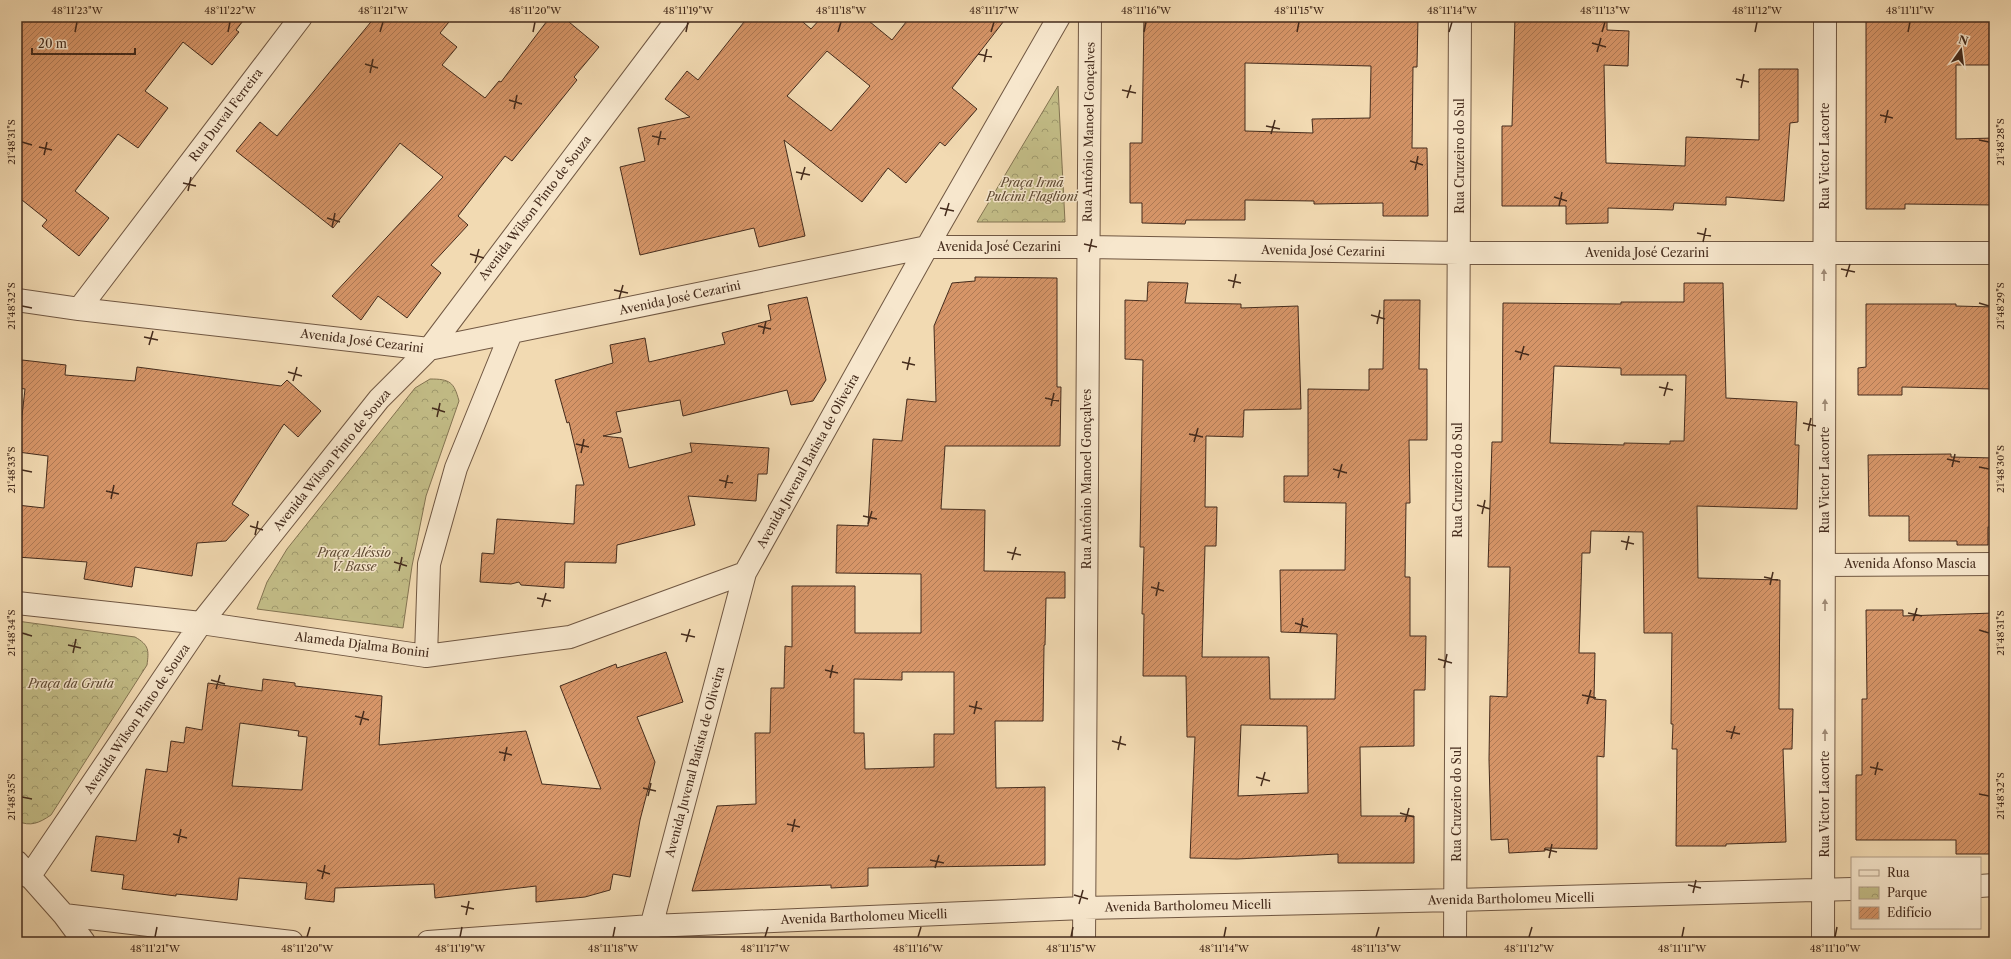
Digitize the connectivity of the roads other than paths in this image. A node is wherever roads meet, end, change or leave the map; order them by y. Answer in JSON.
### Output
{"nodes":[{"id":1,"x":301,"y":17,"type":"edge"},
{"id":2,"x":679,"y":17,"type":"edge"},
{"id":3,"x":1059,"y":17,"type":"edge"},
{"id":4,"x":1090,"y":17,"type":"edge"},
{"id":5,"x":1460,"y":17,"type":"edge"},
{"id":6,"x":1825,"y":17,"type":"edge"},
{"id":7,"x":927,"y":247,"type":"junction"},
{"id":8,"x":1088,"y":247,"type":"junction"},
{"id":9,"x":1459,"y":253,"type":"junction"},
{"id":10,"x":1824,"y":253,"type":"junction"},
{"id":11,"x":1994,"y":254,"type":"edge"},
{"id":12,"x":17,"y":300,"type":"edge"},
{"id":13,"x":79,"y":308,"type":"junction"},
{"id":14,"x":511,"y":333,"type":"junction"},
{"id":15,"x":429,"y":349,"type":"junction"},
{"id":16,"x":1994,"y":564,"type":"edge"},
{"id":17,"x":1825,"y":565,"type":"junction"},
{"id":18,"x":745,"y":573,"type":"junction"},
{"id":19,"x":17,"y":603,"type":"edge"},
{"id":20,"x":201,"y":623,"type":"junction"},
{"id":21,"x":426,"y":656,"type":"junction"},
{"id":22,"x":23,"y":869,"type":"edge"},
{"id":23,"x":1994,"y":885,"type":"edge"},
{"id":24,"x":1981,"y":886,"type":"edge"},
{"id":25,"x":1824,"y":890,"type":"junction"},
{"id":26,"x":1851,"y":890,"type":"edge"},
{"id":27,"x":1456,"y":900,"type":"junction"},
{"id":28,"x":1084,"y":908,"type":"junction"},
{"id":29,"x":64,"y":915,"type":"junction"},
{"id":30,"x":649,"y":934,"type":"edge"},
{"id":31,"x":84,"y":942,"type":"edge"},
{"id":32,"x":292,"y":942,"type":"edge"},
{"id":33,"x":428,"y":942,"type":"edge"},
{"id":34,"x":1084,"y":942,"type":"edge"},
{"id":35,"x":1455,"y":942,"type":"edge"},
{"id":36,"x":1823,"y":942,"type":"edge"}],
"edges":[{"from":1,"to":13,"type":"street","name":"Rua Durval Ferreira"},
{"from":2,"to":15,"type":"street","name":"Avenida Wilson Pinto de Souza"},
{"from":3,"to":7,"type":"street","name":"Avenida Juvenal Batista de Oliveira"},
{"from":4,"to":8,"type":"street","name":"Rua Antônio Manoel Gonçalves"},
{"from":5,"to":9,"type":"street","name":"Rua Cruzeiro do Sul"},
{"from":6,"to":10,"type":"street","name":"Rua Victor Lacorte"},
{"from":7,"to":8,"type":"street","name":"Avenida José Cezarini"},
{"from":7,"to":14,"type":"street","name":"Avenida José Cezarini"},
{"from":7,"to":18,"type":"street","name":"Avenida Juvenal Batista de Oliveira"},
{"from":8,"to":9,"type":"street","name":"Avenida José Cezarini"},
{"from":8,"to":28,"type":"street","name":"Rua Antônio Manoel Gonçalves"},
{"from":9,"to":10,"type":"street","name":"Avenida José Cezarini"},
{"from":9,"to":27,"type":"street","name":"Rua Cruzeiro do Sul"},
{"from":10,"to":11,"type":"street","name":"Avenida José Cezarini"},
{"from":17,"to":10,"type":"street","name":"Rua Victor Lacorte","one_way":true},
{"from":12,"to":13,"type":"street","name":"Avenida José Cezarini"},
{"from":13,"to":15,"type":"street","name":"Avenida José Cezarini"},
{"from":14,"to":15,"type":"street","name":"Avenida José Cezarini"},
{"from":14,"to":21,"type":"street"},
{"from":15,"to":20,"type":"street","name":"Avenida Wilson Pinto de Souza"},
{"from":16,"to":17,"type":"street","name":"Avenida Afonso Mascia"},
{"from":25,"to":17,"type":"street","name":"Rua Victor Lacorte","one_way":true},
{"from":18,"to":21,"type":"street","name":"Alameda Djalma Bonini"},
{"from":18,"to":30,"type":"street","name":"Avenida Juvenal Batista de Oliveira"},
{"from":19,"to":20,"type":"street","name":"Alameda Djalma Bonini"},
{"from":20,"to":21,"type":"street","name":"Alameda Djalma Bonini"},
{"from":20,"to":22,"type":"street","name":"Avenida Wilson Pinto de Souza"},
{"from":22,"to":29,"type":"street"},
{"from":23,"to":24,"type":"street"},
{"from":25,"to":26,"type":"street","name":"Avenida Bartholomeu Micelli"},
{"from":25,"to":27,"type":"street","name":"Avenida Bartholomeu Micelli"},
{"from":25,"to":36,"type":"street","name":"Rua Victor Lacorte"},
{"from":27,"to":28,"type":"street","name":"Avenida Bartholomeu Micelli"},
{"from":27,"to":35,"type":"street","name":"Rua Cruzeiro do Sul"},
{"from":28,"to":30,"type":"street","name":"Avenida Bartholomeu Micelli"},
{"from":28,"to":34,"type":"street","name":"Rua Antônio Manoel Gonçalves"},
{"from":29,"to":31,"type":"street"},
{"from":29,"to":32,"type":"street"},
{"from":30,"to":33,"type":"street","name":"Avenida Bartholomeu Micelli"}]}
